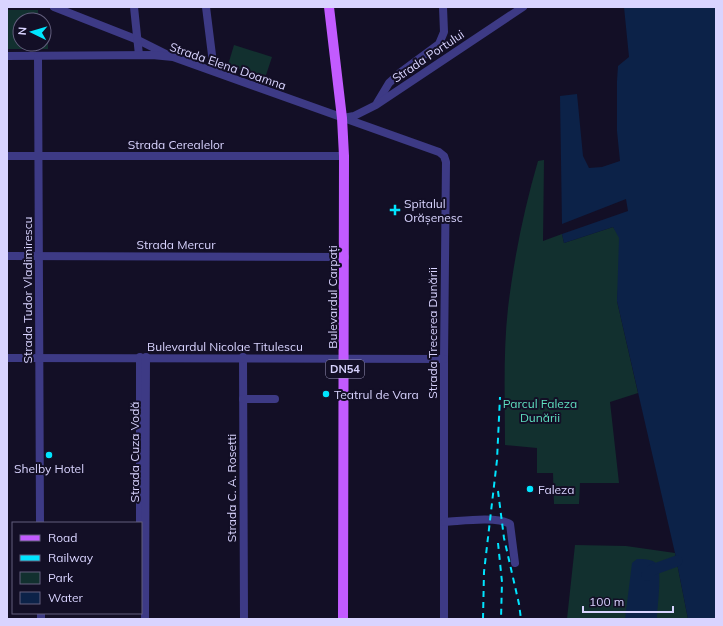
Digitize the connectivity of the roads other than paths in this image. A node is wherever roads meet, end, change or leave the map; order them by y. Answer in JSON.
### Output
{"nodes":[{"id":1,"x":54,"y":7,"type":"edge"},
{"id":2,"x":134,"y":7,"type":"edge"},
{"id":3,"x":206,"y":7,"type":"edge"},
{"id":4,"x":329,"y":7,"type":"edge"},
{"id":5,"x":443,"y":7,"type":"edge"},
{"id":6,"x":523,"y":7,"type":"edge"},
{"id":7,"x":138,"y":40,"type":"junction"},
{"id":8,"x":139,"y":55,"type":"junction"},
{"id":9,"x":7,"y":56,"type":"edge"},
{"id":10,"x":38,"y":56,"type":"junction"},
{"id":11,"x":173,"y":58,"type":"junction"},
{"id":12,"x":214,"y":72,"type":"junction"},
{"id":13,"x":376,"y":105,"type":"junction"},
{"id":14,"x":342,"y":118,"type":"junction"},
{"id":15,"x":7,"y":156,"type":"edge"},
{"id":16,"x":38,"y":156,"type":"junction"},
{"id":17,"x":344,"y":156,"type":"junction"},
{"id":18,"x":7,"y":256,"type":"edge"},
{"id":19,"x":38,"y":256,"type":"junction"},
{"id":20,"x":345,"y":257,"type":"junction"},
{"id":21,"x":143,"y":357,"type":"junction"},
{"id":22,"x":7,"y":358,"type":"edge"},
{"id":23,"x":39,"y":358,"type":"junction"},
{"id":24,"x":243,"y":358,"type":"junction"},
{"id":25,"x":345,"y":358,"type":"junction"},
{"id":26,"x":444,"y":358,"type":"junction"},
{"id":27,"x":243,"y":399,"type":"junction"},
{"id":28,"x":275,"y":399,"type":"dead end"},
{"id":29,"x":40,"y":522,"type":"edge"},
{"id":30,"x":140,"y":522,"type":"edge"},
{"id":31,"x":446,"y":522,"type":"junction"},
{"id":32,"x":515,"y":563,"type":"dead end"},
{"id":33,"x":145,"y":619,"type":"edge"},
{"id":34,"x":244,"y":619,"type":"edge"},
{"id":35,"x":343,"y":619,"type":"edge"},
{"id":36,"x":444,"y":619,"type":"edge"}],
"edges":[{"from":1,"to":7,"type":"street"},
{"from":2,"to":7,"type":"street"},
{"from":3,"to":12,"type":"street"},
{"from":4,"to":14,"type":"main road","number":"DN54"},
{"from":5,"to":13,"type":"street"},
{"from":6,"to":13,"type":"street","name":"Strada Portului"},
{"from":7,"to":8,"type":"street"},
{"from":7,"to":11,"type":"street"},
{"from":8,"to":10,"type":"street","name":"Strada Elena Doamna"},
{"from":8,"to":11,"type":"street","name":"Strada Elena Doamna"},
{"from":9,"to":10,"type":"street","name":"Strada Elena Doamna"},
{"from":10,"to":16,"type":"street","name":"Strada Tudor Vladimirescu"},
{"from":11,"to":12,"type":"street","name":"Strada Elena Doamna"},
{"from":12,"to":14,"type":"street","name":"Strada Elena Doamna"},
{"from":13,"to":14,"type":"street","name":"Strada Portului"},
{"from":14,"to":17,"type":"main road","name":"Bulevardul Carpați","number":"DN54"},
{"from":14,"to":26,"type":"street","name":"Strada Trecerea Dunării"},
{"from":15,"to":16,"type":"street","name":"Strada Cerealelor"},
{"from":16,"to":17,"type":"street","name":"Strada Cerealelor"},
{"from":16,"to":19,"type":"street","name":"Strada Tudor Vladimirescu"},
{"from":17,"to":20,"type":"main road","name":"Bulevardul Carpați","number":"DN54"},
{"from":18,"to":19,"type":"street","name":"Strada Mercur"},
{"from":19,"to":20,"type":"street","name":"Strada Mercur"},
{"from":19,"to":23,"type":"street","name":"Strada Tudor Vladimirescu"},
{"from":20,"to":25,"type":"main road","name":"Bulevardul Carpați","number":"DN54"},
{"from":21,"to":23,"type":"street","name":"Bulevardul Nicolae Titulescu"},
{"from":21,"to":24,"type":"street","name":"Bulevardul Nicolae Titulescu"},
{"from":21,"to":30,"type":"street","name":"Strada Cuza Vodă"},
{"from":21,"to":33,"type":"street","name":"Strada Cuza Vodă"},
{"from":22,"to":23,"type":"street","name":"Bulevardul Nicolae Titulescu"},
{"from":23,"to":29,"type":"street","name":"Strada Tudor Vladimirescu"},
{"from":24,"to":25,"type":"street","name":"Bulevardul Nicolae Titulescu"},
{"from":24,"to":27,"type":"street","name":"Strada C. A. Rosetti"},
{"from":25,"to":26,"type":"street","name":"Bulevardul Nicolae Titulescu"},
{"from":25,"to":35,"type":"main road","name":"Bulevardul Carpați","number":"DN54"},
{"from":26,"to":31,"type":"street","name":"Strada Trecerea Dunării"},
{"from":27,"to":28,"type":"street"},
{"from":27,"to":34,"type":"street","name":"Strada C. A. Rosetti"},
{"from":31,"to":32,"type":"street"},
{"from":31,"to":36,"type":"street","name":"Strada Trecerea Dunării"}]}
